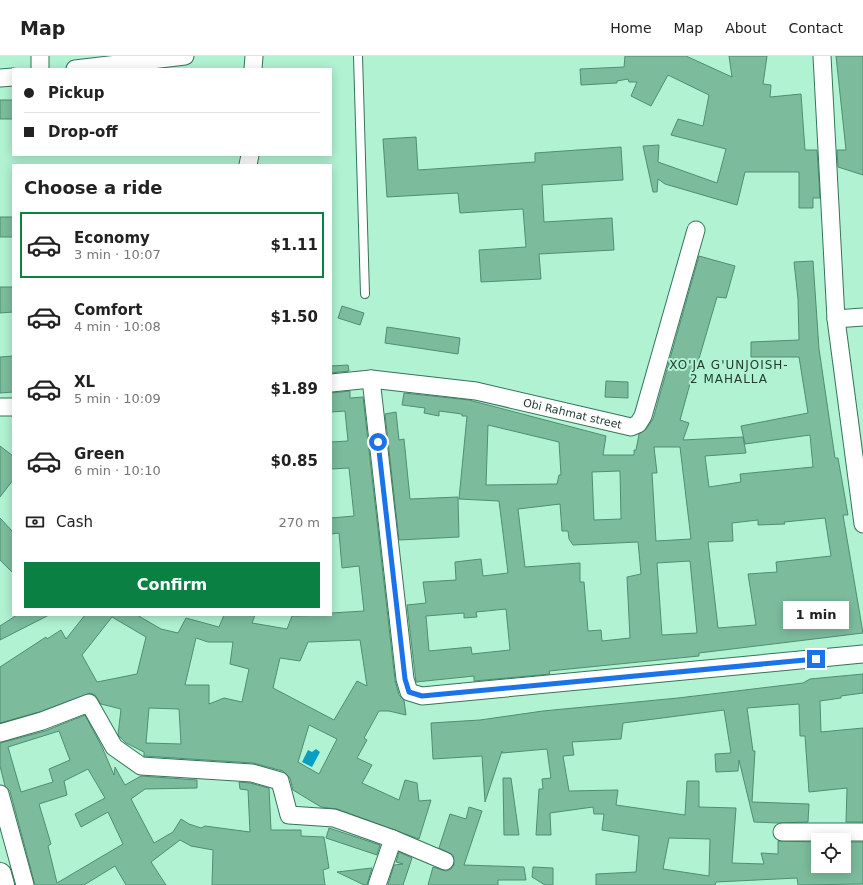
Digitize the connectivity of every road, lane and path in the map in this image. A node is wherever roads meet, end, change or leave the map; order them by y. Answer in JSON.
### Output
{"nodes":[{"id":1,"x":40,"y":56,"type":"edge"},
{"id":2,"x":185,"y":56,"type":"edge"},
{"id":3,"x":254,"y":56,"type":"edge"},
{"id":4,"x":358,"y":56,"type":"edge"},
{"id":5,"x":822,"y":56,"type":"edge"},
{"id":6,"x":40,"y":68,"type":"edge"},
{"id":7,"x":83,"y":68,"type":"edge"},
{"id":8,"x":253,"y":68,"type":"edge"},
{"id":9,"x":12,"y":77,"type":"edge"},
{"id":10,"x":0,"y":78,"type":"edge"},
{"id":11,"x":696,"y":230,"type":"dead end"},
{"id":12,"x":365,"y":294,"type":"dead end"},
{"id":13,"x":863,"y":317,"type":"edge"},
{"id":14,"x":836,"y":319,"type":"junction"},
{"id":15,"x":371,"y":379,"type":"junction"},
{"id":16,"x":332,"y":384,"type":"edge"},
{"id":17,"x":0,"y":407,"type":"edge"},
{"id":18,"x":12,"y":407,"type":"edge"},
{"id":19,"x":863,"y":524,"type":"edge"},
{"id":20,"x":863,"y":654,"type":"edge"},
{"id":21,"x":0,"y":733,"type":"edge"},
{"id":22,"x":0,"y":794,"type":"edge"},
{"id":23,"x":782,"y":832,"type":"dead end"},
{"id":24,"x":863,"y":832,"type":"edge"},
{"id":25,"x":393,"y":840,"type":"junction"},
{"id":26,"x":445,"y":860,"type":"dead end"},
{"id":27,"x":0,"y":874,"type":"edge"},
{"id":28,"x":3,"y":885,"type":"edge"},
{"id":29,"x":25,"y":885,"type":"edge"},
{"id":30,"x":377,"y":885,"type":"edge"}],
"edges":[{"from":1,"to":6,"type":"street"},
{"from":2,"to":7,"type":"street"},
{"from":3,"to":8,"type":"street"},
{"from":4,"to":12,"type":"lane"},
{"from":5,"to":14,"type":"street"},
{"from":9,"to":10,"type":"street"},
{"from":11,"to":15,"type":"street","name":"Obi Rahmat street"},
{"from":13,"to":14,"type":"street"},
{"from":14,"to":19,"type":"street"},
{"from":15,"to":16,"type":"street","name":"Obi Rahmat street"},
{"from":15,"to":20,"type":"street"},
{"from":17,"to":18,"type":"street"},
{"from":21,"to":25,"type":"street"},
{"from":22,"to":29,"type":"street"},
{"from":23,"to":24,"type":"street"},
{"from":25,"to":26,"type":"street"},
{"from":25,"to":30,"type":"street"},
{"from":27,"to":28,"type":"main road"}]}
